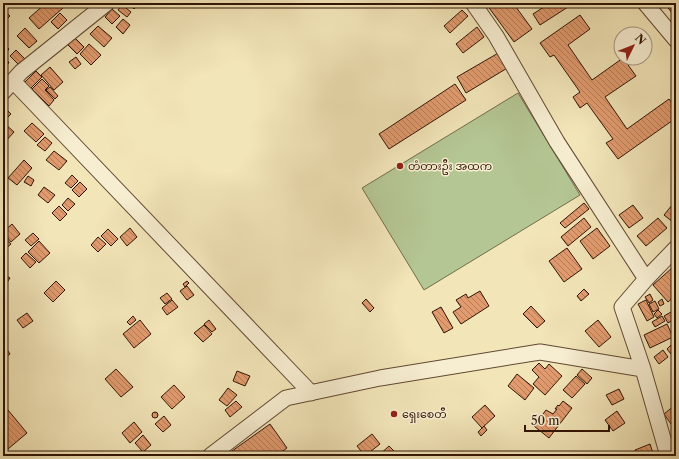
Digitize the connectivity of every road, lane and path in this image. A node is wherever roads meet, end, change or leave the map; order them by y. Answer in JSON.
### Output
{"nodes":[{"id":1,"x":107,"y":3,"type":"edge"},
{"id":2,"x":473,"y":3,"type":"edge"},
{"id":3,"x":645,"y":3,"type":"edge"},
{"id":4,"x":676,"y":40,"type":"edge"},
{"id":5,"x":8,"y":87,"type":"edge"},
{"id":6,"x":676,"y":248,"type":"edge"},
{"id":7,"x":646,"y":279,"type":"junction"},
{"id":8,"x":642,"y":369,"type":"junction"},
{"id":9,"x":311,"y":393,"type":"junction"},
{"id":10,"x":210,"y":456,"type":"edge"},
{"id":11,"x":668,"y":456,"type":"edge"}],
"edges":[{"from":1,"to":5,"type":"street"},
{"from":2,"to":7,"type":"street"},
{"from":3,"to":4,"type":"street"},
{"from":5,"to":9,"type":"street"},
{"from":6,"to":7,"type":"street"},
{"from":7,"to":8,"type":"street"},
{"from":8,"to":9,"type":"street"},
{"from":8,"to":11,"type":"street"},
{"from":9,"to":10,"type":"street"}]}
